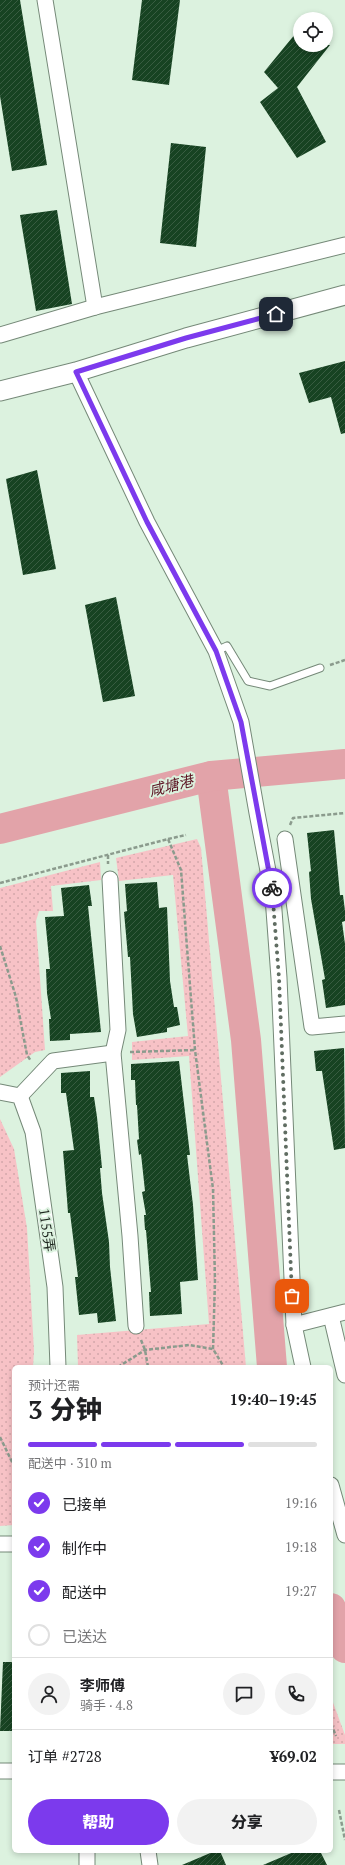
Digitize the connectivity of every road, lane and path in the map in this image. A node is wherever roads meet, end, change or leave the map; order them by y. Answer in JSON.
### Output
{"nodes":[{"id":1,"x":45,"y":0,"type":"edge"},
{"id":2,"x":345,"y":245,"type":"edge"},
{"id":3,"x":345,"y":295,"type":"edge"},
{"id":4,"x":95,"y":307,"type":"junction"},
{"id":5,"x":0,"y":335,"type":"edge"},
{"id":6,"x":76,"y":372,"type":"junction"},
{"id":7,"x":0,"y":391,"type":"edge"},
{"id":8,"x":216,"y":651,"type":"junction"},
{"id":9,"x":345,"y":660,"type":"edge"},
{"id":10,"x":320,"y":668,"type":"joint"},
{"id":11,"x":345,"y":813,"type":"edge"},
{"id":12,"x":186,"y":835,"type":"dead end"},
{"id":13,"x":168,"y":839,"type":"junction"},
{"id":14,"x":285,"y":839,"type":"joint"},
{"id":15,"x":110,"y":879,"type":"dead end"},
{"id":16,"x":0,"y":883,"type":"edge"},
{"id":17,"x":0,"y":946,"type":"edge"},
{"id":18,"x":345,"y":1024,"type":"edge"},
{"id":19,"x":195,"y":1050,"type":"junction"},
{"id":20,"x":113,"y":1052,"type":"junction"},
{"id":21,"x":40,"y":1074,"type":"junction"},
{"id":22,"x":0,"y":1092,"type":"edge"},
{"id":23,"x":20,"y":1096,"type":"junction"},
{"id":24,"x":338,"y":1314,"type":"edge"},
{"id":25,"x":136,"y":1326,"type":"joint"},
{"id":26,"x":294,"y":1326,"type":"junction"},
{"id":27,"x":214,"y":1349,"type":"junction"},
{"id":28,"x":145,"y":1350,"type":"junction"},
{"id":29,"x":58,"y":1365,"type":"edge"},
{"id":30,"x":121,"y":1365,"type":"edge"},
{"id":31,"x":148,"y":1365,"type":"edge"},
{"id":32,"x":223,"y":1365,"type":"edge"},
{"id":33,"x":303,"y":1365,"type":"edge"},
{"id":34,"x":345,"y":1375,"type":"edge"},
{"id":35,"x":0,"y":1437,"type":"edge"},
{"id":36,"x":12,"y":1462,"type":"edge"},
{"id":37,"x":333,"y":1492,"type":"edge"},
{"id":38,"x":345,"y":1535,"type":"edge"},
{"id":39,"x":0,"y":1544,"type":"edge"},
{"id":40,"x":12,"y":1544,"type":"edge"},
{"id":41,"x":333,"y":1729,"type":"edge"},
{"id":42,"x":336,"y":1736,"type":"dead end"},
{"id":43,"x":0,"y":1771,"type":"edge"},
{"id":44,"x":12,"y":1771,"type":"edge"},
{"id":45,"x":339,"y":1810,"type":"dead end"},
{"id":46,"x":345,"y":1840,"type":"edge"},
{"id":47,"x":87,"y":1853,"type":"edge"},
{"id":48,"x":148,"y":1853,"type":"edge"},
{"id":49,"x":87,"y":1865,"type":"edge"},
{"id":50,"x":150,"y":1865,"type":"edge"}],
"edges":[{"from":1,"to":4,"type":"street"},
{"from":2,"to":4,"type":"street"},
{"from":3,"to":6,"type":"street"},
{"from":4,"to":5,"type":"street"},
{"from":6,"to":7,"type":"street"},
{"from":6,"to":8,"type":"street"},
{"from":8,"to":10,"type":"lane"},
{"from":8,"to":26,"type":"street"},
{"from":9,"to":10,"type":"path"},
{"from":11,"to":14,"type":"path"},
{"from":12,"to":13,"type":"path"},
{"from":13,"to":16,"type":"path"},
{"from":13,"to":19,"type":"path"},
{"from":14,"to":18,"type":"street"},
{"from":15,"to":20,"type":"street"},
{"from":17,"to":21,"type":"path"},
{"from":19,"to":20,"type":"path"},
{"from":19,"to":27,"type":"path"},
{"from":20,"to":21,"type":"street"},
{"from":20,"to":25,"type":"street"},
{"from":21,"to":23,"type":"street"},
{"from":22,"to":23,"type":"street"},
{"from":23,"to":29,"type":"street","name":"1155弄"},
{"from":24,"to":26,"type":"street"},
{"from":24,"to":34,"type":"street"},
{"from":25,"to":28,"type":"path"},
{"from":26,"to":33,"type":"street"},
{"from":27,"to":28,"type":"path"},
{"from":27,"to":32,"type":"path"},
{"from":28,"to":30,"type":"path"},
{"from":28,"to":31,"type":"path"},
{"from":35,"to":36,"type":"path"},
{"from":37,"to":38,"type":"street"},
{"from":39,"to":40,"type":"street"},
{"from":41,"to":42,"type":"path"},
{"from":43,"to":44,"type":"street"},
{"from":45,"to":46,"type":"path"},
{"from":47,"to":49,"type":"street"},
{"from":48,"to":50,"type":"street"}]}
